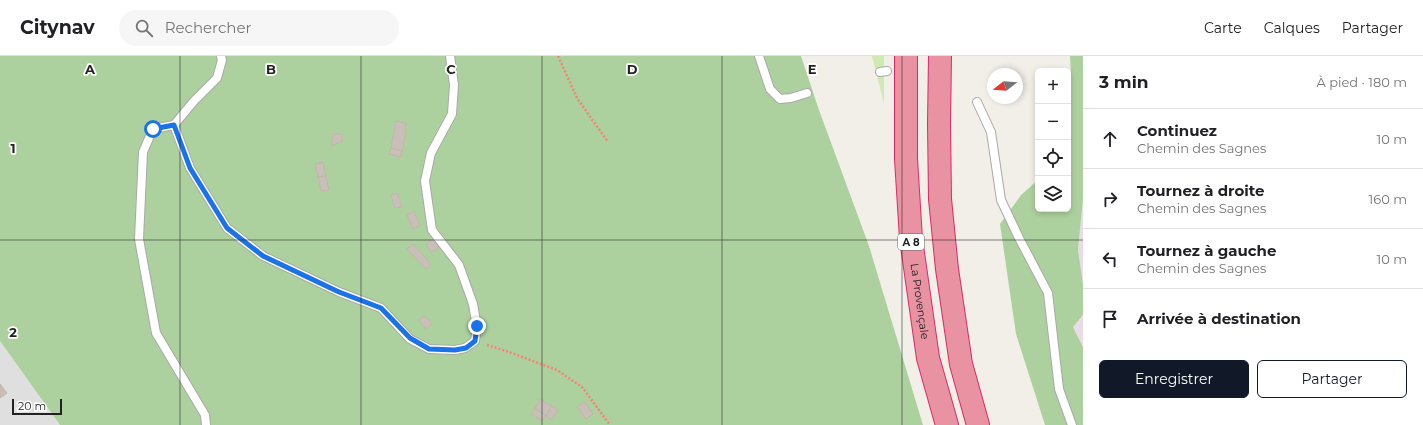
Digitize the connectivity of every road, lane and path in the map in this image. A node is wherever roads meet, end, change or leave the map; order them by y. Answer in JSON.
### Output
{"nodes":[{"id":1,"x":221,"y":56,"type":"edge"},
{"id":2,"x":450,"y":56,"type":"edge"},
{"id":3,"x":558,"y":56,"type":"edge"},
{"id":4,"x":759,"y":56,"type":"edge"},
{"id":5,"x":906,"y":56,"type":"edge"},
{"id":6,"x":940,"y":56,"type":"edge"},
{"id":7,"x":806,"y":93,"type":"dead end"},
{"id":8,"x":977,"y":102,"type":"dead end"},
{"id":9,"x":174,"y":125,"type":"junction"},
{"id":10,"x":608,"y":142,"type":"dead end"},
{"id":11,"x":475,"y":341,"type":"junction"},
{"id":12,"x":206,"y":425,"type":"edge"},
{"id":13,"x":610,"y":425,"type":"edge"},
{"id":14,"x":946,"y":425,"type":"edge"},
{"id":15,"x":978,"y":425,"type":"edge"},
{"id":16,"x":1072,"y":425,"type":"edge"}],
"edges":[{"from":1,"to":9,"type":"lane"},
{"from":2,"to":11,"type":"lane"},
{"from":3,"to":10,"type":"path"},
{"from":4,"to":7,"type":"lane"},
{"from":5,"to":14,"type":"highway","name":"La Provençale","number":"A 8"},
{"from":6,"to":15,"type":"highway"},
{"from":8,"to":16,"type":"lane"},
{"from":9,"to":11,"type":"lane"},
{"from":9,"to":12,"type":"lane"},
{"from":11,"to":13,"type":"path"}]}
